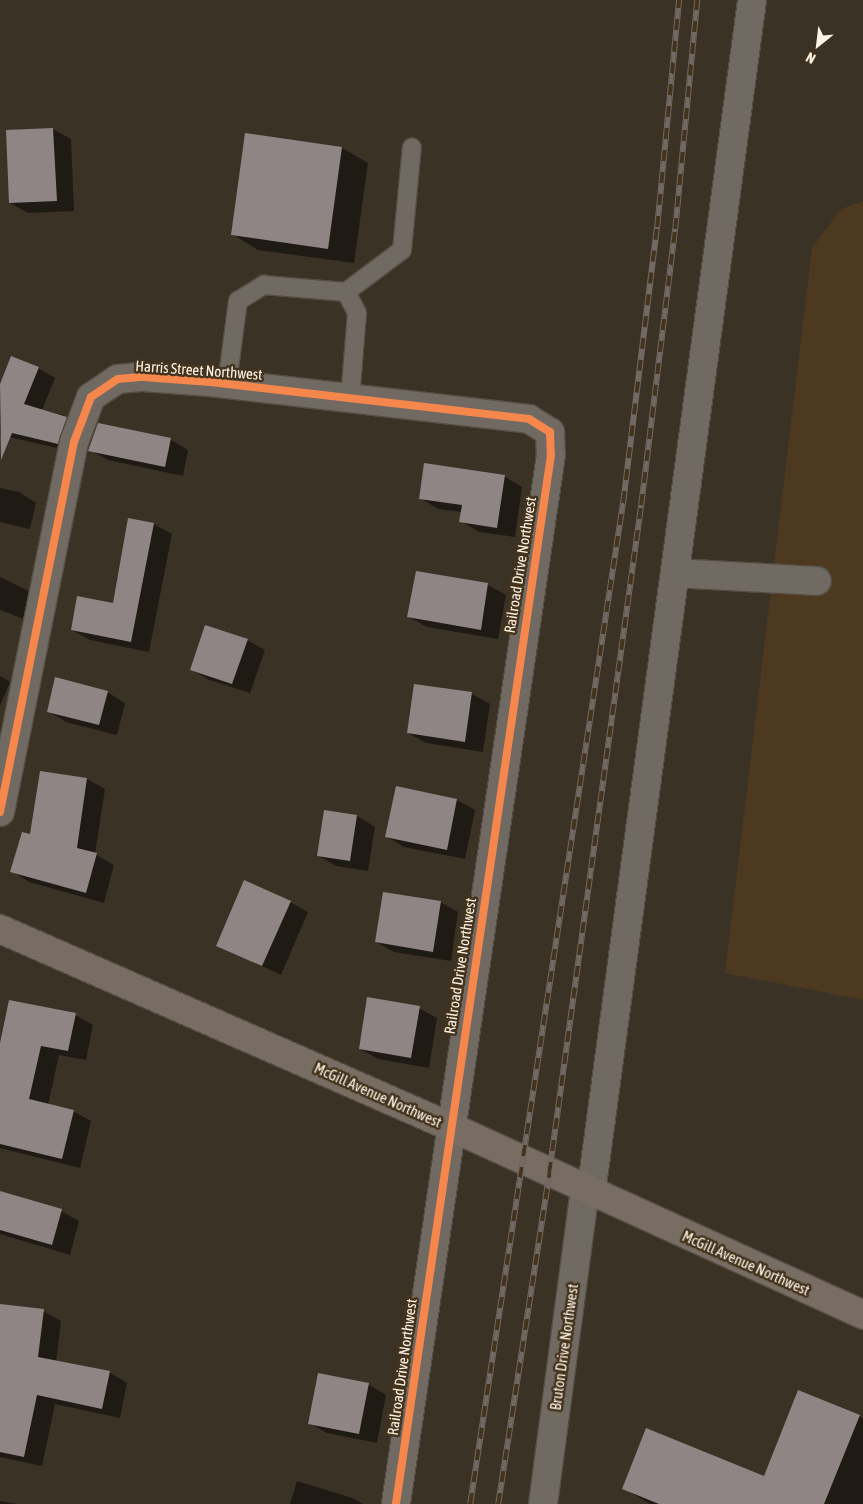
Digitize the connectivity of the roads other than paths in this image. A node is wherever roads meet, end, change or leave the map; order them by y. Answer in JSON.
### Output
{"nodes":[{"id":1,"x":752,"y":0,"type":"edge"},
{"id":2,"x":412,"y":147,"type":"dead end"},
{"id":3,"x":346,"y":292,"type":"junction"},
{"id":4,"x":227,"y":384,"type":"junction"},
{"id":5,"x":350,"y":398,"type":"junction"},
{"id":6,"x":550,"y":432,"type":"joint"},
{"id":7,"x":675,"y":573,"type":"junction"},
{"id":8,"x":817,"y":581,"type":"dead end"},
{"id":9,"x":0,"y":812,"type":"edge"},
{"id":10,"x":0,"y":929,"type":"edge"},
{"id":11,"x":450,"y":1126,"type":"junction"},
{"id":12,"x":588,"y":1192,"type":"junction"},
{"id":13,"x":863,"y":1315,"type":"edge"},
{"id":14,"x":396,"y":1504,"type":"edge"},
{"id":15,"x":543,"y":1504,"type":"edge"}],
"edges":[{"from":1,"to":7,"type":"street","name":"Bruton Drive Northwest"},
{"from":2,"to":3,"type":"lane"},
{"from":3,"to":4,"type":"lane"},
{"from":3,"to":5,"type":"lane"},
{"from":4,"to":5,"type":"street","name":"Harris Street Northwest"},
{"from":4,"to":9,"type":"street","name":"Harris Street Northwest"},
{"from":5,"to":6,"type":"street","name":"Harris Street Northwest"},
{"from":6,"to":11,"type":"street","name":"Railroad Drive Northwest"},
{"from":7,"to":8,"type":"street"},
{"from":7,"to":12,"type":"street","name":"Bruton Drive Northwest"},
{"from":10,"to":11,"type":"street","name":"McGill Avenue Northwest"},
{"from":11,"to":12,"type":"street","name":"McGill Avenue Northwest"},
{"from":11,"to":14,"type":"street","name":"Railroad Drive Northwest"},
{"from":12,"to":13,"type":"street","name":"McGill Avenue Northwest"},
{"from":12,"to":15,"type":"street","name":"Bruton Drive Northwest"}]}
